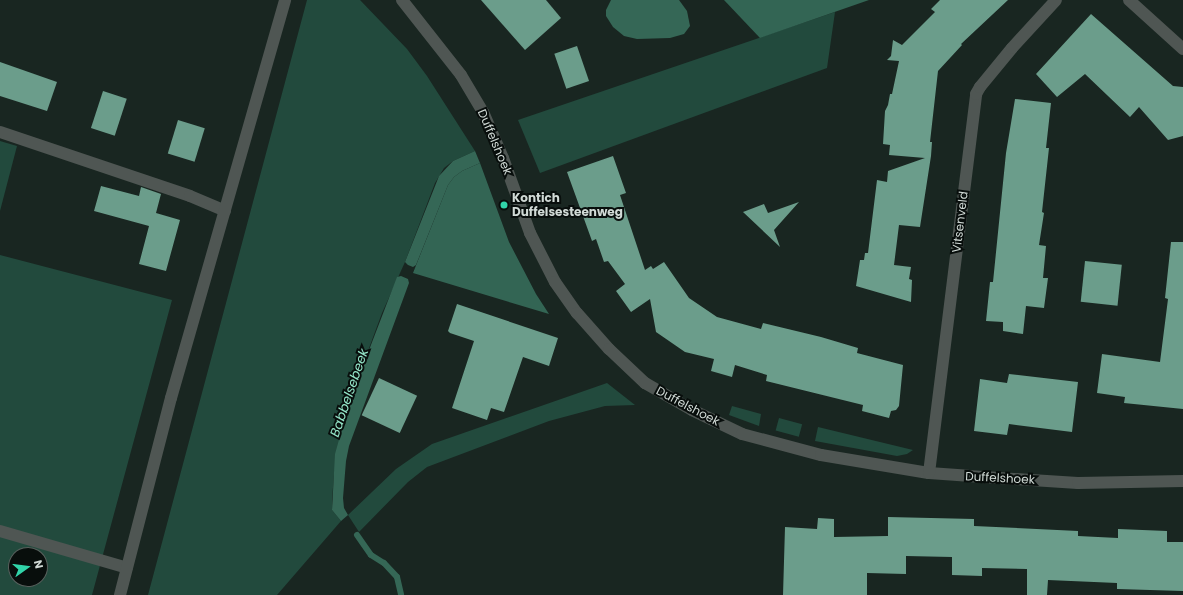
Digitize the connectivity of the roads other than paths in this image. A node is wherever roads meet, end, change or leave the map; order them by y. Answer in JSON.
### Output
{"nodes":[{"id":1,"x":285,"y":0,"type":"edge"},
{"id":2,"x":402,"y":0,"type":"edge"},
{"id":3,"x":1056,"y":0,"type":"edge"},
{"id":4,"x":1129,"y":0,"type":"edge"},
{"id":5,"x":1183,"y":49,"type":"edge"},
{"id":6,"x":0,"y":132,"type":"edge"},
{"id":7,"x":225,"y":211,"type":"junction"},
{"id":8,"x":929,"y":473,"type":"junction"},
{"id":9,"x":1183,"y":481,"type":"edge"},
{"id":10,"x":0,"y":531,"type":"edge"},
{"id":11,"x":128,"y":568,"type":"junction"},
{"id":12,"x":120,"y":595,"type":"edge"}],
"edges":[{"from":1,"to":7,"type":"street"},
{"from":2,"to":8,"type":"street","name":"Duffelshoek"},
{"from":3,"to":8,"type":"street","name":"Vitsenveld"},
{"from":4,"to":5,"type":"street"},
{"from":6,"to":7,"type":"street"},
{"from":7,"to":11,"type":"street"},
{"from":8,"to":9,"type":"street","name":"Duffelshoek"},
{"from":10,"to":11,"type":"street"},
{"from":11,"to":12,"type":"street"}]}
